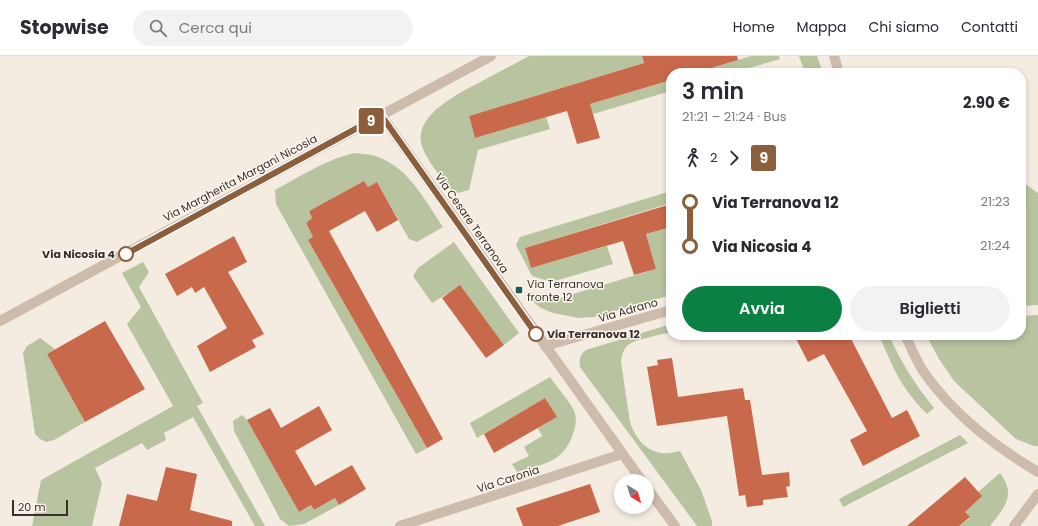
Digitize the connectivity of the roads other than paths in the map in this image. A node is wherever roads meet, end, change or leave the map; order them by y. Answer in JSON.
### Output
{"nodes":[{"id":1,"x":491,"y":56,"type":"edge"},
{"id":2,"x":834,"y":56,"type":"edge"},
{"id":3,"x":838,"y":68,"type":"edge"},
{"id":4,"x":381,"y":115,"type":"junction"},
{"id":5,"x":666,"y":311,"type":"edge"},
{"id":6,"x":0,"y":322,"type":"edge"},
{"id":7,"x":908,"y":340,"type":"edge"},
{"id":8,"x":545,"y":346,"type":"junction"},
{"id":9,"x":622,"y":454,"type":"junction"},
{"id":10,"x":1038,"y":472,"type":"edge"},
{"id":11,"x":637,"y":474,"type":"edge"},
{"id":12,"x":1038,"y":494,"type":"edge"},
{"id":13,"x":654,"y":498,"type":"edge"},
{"id":14,"x":406,"y":525,"type":"edge"},
{"id":15,"x":675,"y":526,"type":"edge"},
{"id":16,"x":1014,"y":526,"type":"edge"}],
"edges":[{"from":1,"to":4,"type":"street","name":"Via Margherita Margani Nicosia"},
{"from":2,"to":3,"type":"street"},
{"from":4,"to":6,"type":"street","name":"Via Margherita Margani Nicosia"},
{"from":4,"to":8,"type":"street","name":"Via Cesare Terranova"},
{"from":5,"to":8,"type":"street","name":"Via Adrano"},
{"from":7,"to":10,"type":"street"},
{"from":8,"to":9,"type":"street","name":"Via Cesare Terranova"},
{"from":9,"to":11,"type":"street","name":"Via Cesare Terranova"},
{"from":9,"to":14,"type":"street","name":"Via Caronia"},
{"from":12,"to":16,"type":"street"},
{"from":13,"to":15,"type":"street"}]}
